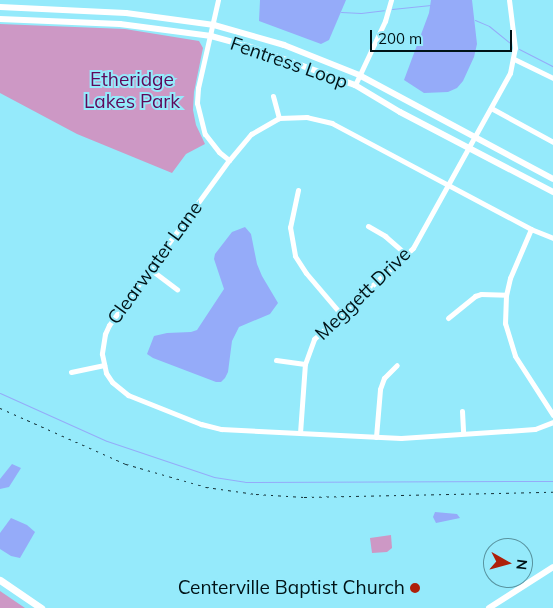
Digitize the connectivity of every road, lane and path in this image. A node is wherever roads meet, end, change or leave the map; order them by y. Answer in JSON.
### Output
{"nodes":[{"id":1,"x":218,"y":0,"type":"edge"},
{"id":2,"x":391,"y":0,"type":"edge"},
{"id":3,"x":509,"y":0,"type":"edge"},
{"id":4,"x":0,"y":7,"type":"edge"},
{"id":5,"x":0,"y":19,"type":"edge"},
{"id":6,"x":214,"y":25,"type":"junction"},
{"id":7,"x":211,"y":36,"type":"junction"},
{"id":8,"x":514,"y":59,"type":"junction"},
{"id":9,"x":359,"y":75,"type":"junction"},
{"id":10,"x":553,"y":78,"type":"edge"},
{"id":11,"x":355,"y":86,"type":"junction"},
{"id":12,"x":273,"y":96,"type":"dead end"},
{"id":13,"x":491,"y":108,"type":"junction"},
{"id":14,"x":279,"y":118,"type":"junction"},
{"id":15,"x":474,"y":138,"type":"junction"},
{"id":16,"x":553,"y":142,"type":"edge"},
{"id":17,"x":469,"y":149,"type":"junction"},
{"id":18,"x":229,"y":160,"type":"junction"},
{"id":19,"x":553,"y":179,"type":"edge"},
{"id":20,"x":449,"y":186,"type":"junction"},
{"id":21,"x":298,"y":190,"type":"dead end"},
{"id":22,"x":553,"y":192,"type":"edge"},
{"id":23,"x":368,"y":226,"type":"dead end"},
{"id":24,"x":531,"y":229,"type":"junction"},
{"id":25,"x":553,"y":238,"type":"edge"},
{"id":26,"x":406,"y":254,"type":"junction"},
{"id":27,"x":150,"y":268,"type":"junction"},
{"id":28,"x":177,"y":289,"type":"dead end"},
{"id":29,"x":506,"y":295,"type":"junction"},
{"id":30,"x":340,"y":313,"type":"junction"},
{"id":31,"x":448,"y":318,"type":"dead end"},
{"id":32,"x":276,"y":360,"type":"dead end"},
{"id":33,"x":305,"y":364,"type":"junction"},
{"id":34,"x":104,"y":365,"type":"junction"},
{"id":35,"x":397,"y":365,"type":"dead end"},
{"id":36,"x":71,"y":372,"type":"dead end"},
{"id":37,"x":462,"y":411,"type":"dead end"},
{"id":38,"x":553,"y":415,"type":"edge"},
{"id":39,"x":553,"y":422,"type":"edge"},
{"id":40,"x":463,"y":433,"type":"junction"},
{"id":41,"x":300,"y":434,"type":"junction"},
{"id":42,"x":376,"y":437,"type":"junction"},
{"id":43,"x":553,"y":567,"type":"edge"},
{"id":44,"x":0,"y":580,"type":"edge"},
{"id":45,"x":41,"y":608,"type":"edge"},
{"id":46,"x":489,"y":608,"type":"edge"}],
"edges":[{"from":1,"to":6,"type":"street"},
{"from":2,"to":9,"type":"street"},
{"from":3,"to":8,"type":"street"},
{"from":4,"to":6,"type":"street","name":"Fentress Loop"},
{"from":5,"to":7,"type":"street","name":"Fentress Loop"},
{"from":6,"to":7,"type":"street"},
{"from":6,"to":9,"type":"street","name":"Fentress Loop"},
{"from":7,"to":11,"type":"street","name":"Fentress Loop"},
{"from":7,"to":18,"type":"street"},
{"from":8,"to":10,"type":"street"},
{"from":8,"to":13,"type":"street","name":"Meggett Drive"},
{"from":9,"to":11,"type":"street"},
{"from":9,"to":15,"type":"street","name":"Fentress Loop"},
{"from":11,"to":17,"type":"street","name":"Fentress Loop"},
{"from":12,"to":14,"type":"street"},
{"from":13,"to":15,"type":"street","name":"Meggett Drive"},
{"from":13,"to":16,"type":"street"},
{"from":14,"to":18,"type":"street","name":"Clearwater Lane"},
{"from":14,"to":20,"type":"street","name":"Clearwater Lane"},
{"from":15,"to":17,"type":"street","name":"Meggett Drive"},
{"from":15,"to":19,"type":"street","name":"Fentress Loop"},
{"from":17,"to":20,"type":"street","name":"Meggett Drive"},
{"from":17,"to":22,"type":"street","name":"Fentress Loop"},
{"from":18,"to":27,"type":"street","name":"Clearwater Lane"},
{"from":20,"to":24,"type":"street","name":"Clearwater Lane"},
{"from":20,"to":26,"type":"street","name":"Meggett Drive"},
{"from":21,"to":30,"type":"street"},
{"from":23,"to":26,"type":"street"},
{"from":24,"to":25,"type":"street","name":"Clearwater Lane"},
{"from":24,"to":29,"type":"street"},
{"from":26,"to":30,"type":"street","name":"Meggett Drive"},
{"from":27,"to":28,"type":"street"},
{"from":27,"to":34,"type":"street","name":"Clearwater Lane"},
{"from":29,"to":31,"type":"street"},
{"from":29,"to":38,"type":"street"},
{"from":30,"to":33,"type":"street","name":"Meggett Drive"},
{"from":32,"to":33,"type":"street"},
{"from":33,"to":41,"type":"street","name":"Meggett Drive"},
{"from":34,"to":36,"type":"street"},
{"from":34,"to":41,"type":"street"},
{"from":35,"to":42,"type":"street"},
{"from":37,"to":40,"type":"street"},
{"from":39,"to":40,"type":"street"},
{"from":40,"to":42,"type":"street"},
{"from":41,"to":42,"type":"street"},
{"from":43,"to":46,"type":"street"},
{"from":44,"to":45,"type":"main road"}]}
